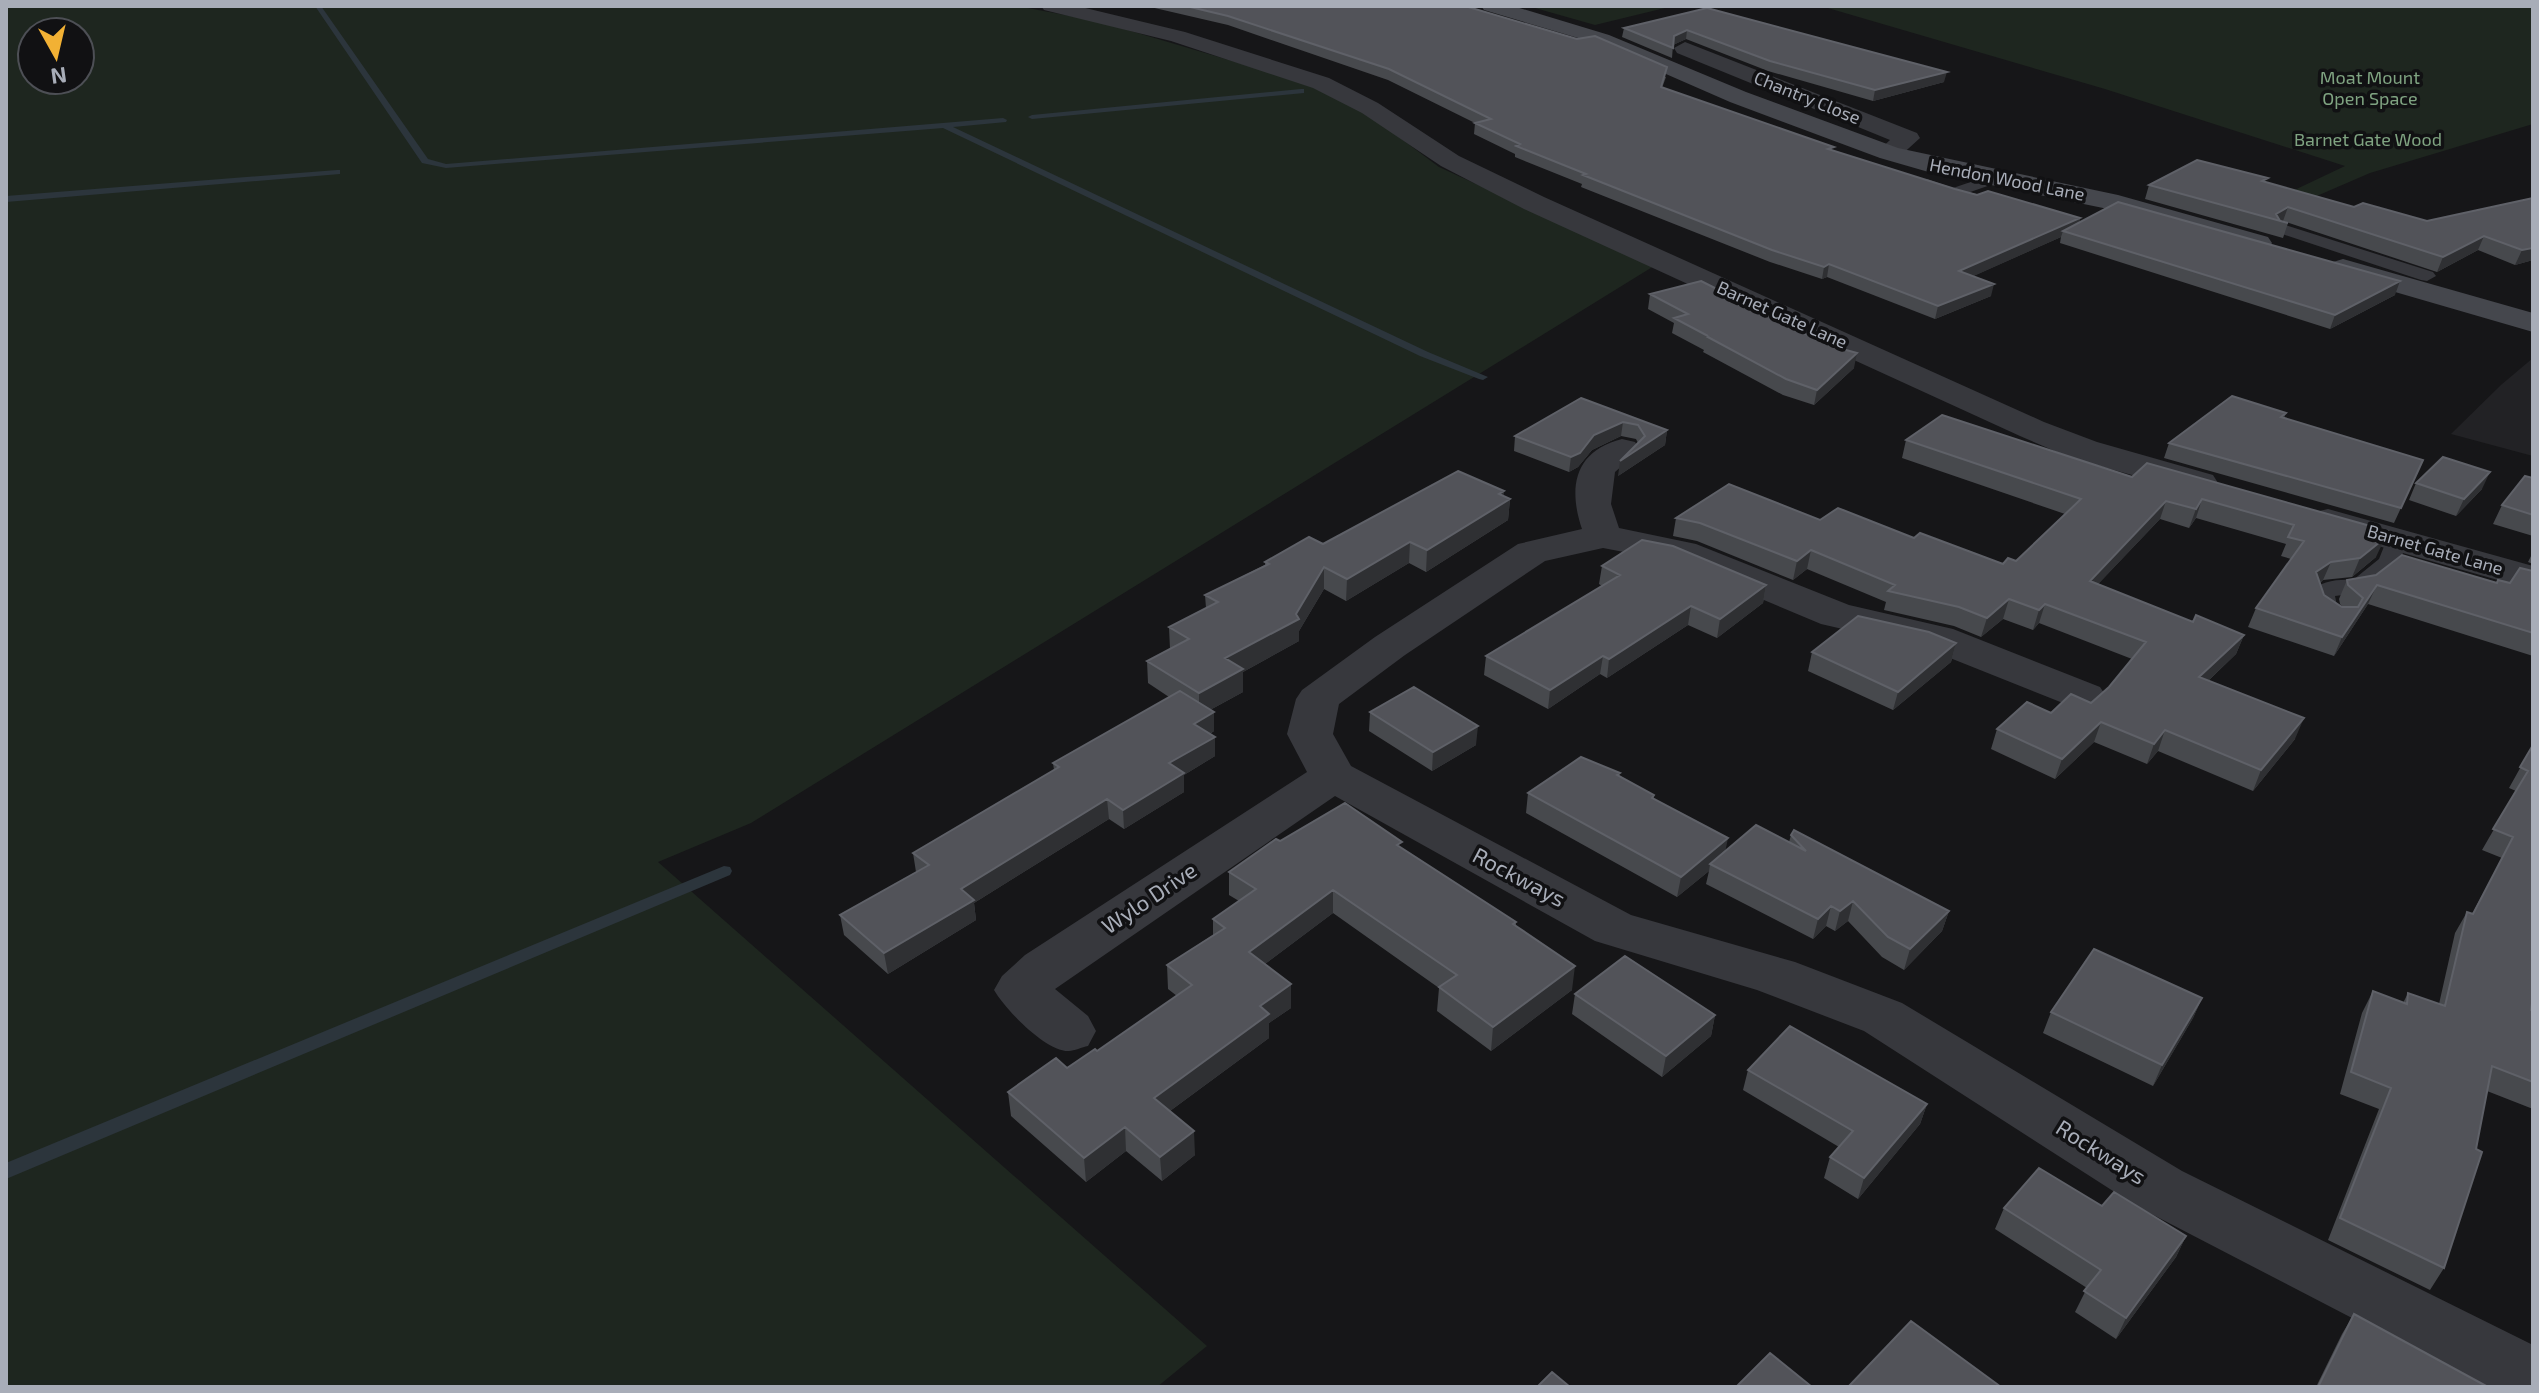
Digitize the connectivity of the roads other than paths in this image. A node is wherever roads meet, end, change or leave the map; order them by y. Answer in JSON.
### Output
{"nodes":[{"id":1,"x":1051,"y":6,"type":"edge"},
{"id":2,"x":1491,"y":6,"type":"edge"},
{"id":3,"x":1685,"y":48,"type":"edge"},
{"id":4,"x":1892,"y":167,"type":"junction"},
{"id":5,"x":2282,"y":229,"type":"edge"},
{"id":6,"x":2360,"y":254,"type":"junction"},
{"id":7,"x":2334,"y":266,"type":"junction"},
{"id":8,"x":2427,"y":276,"type":"edge"},
{"id":9,"x":2533,"y":323,"type":"edge"},
{"id":10,"x":1622,"y":450,"type":"dead end"},
{"id":11,"x":2233,"y":493,"type":"edge"},
{"id":12,"x":2307,"y":514,"type":"edge"},
{"id":13,"x":1603,"y":536,"type":"junction"},
{"id":14,"x":2397,"y":539,"type":"junction"},
{"id":15,"x":2533,"y":578,"type":"edge"},
{"id":16,"x":2340,"y":618,"type":"edge"},
{"id":17,"x":2084,"y":696,"type":"edge"},
{"id":18,"x":1333,"y":776,"type":"junction"},
{"id":19,"x":1068,"y":1031,"type":"dead end"},
{"id":20,"x":2533,"y":1378,"type":"edge"}],
"edges":[{"from":1,"to":11,"type":"street","name":"Barnet Gate Lane"},
{"from":2,"to":4,"type":"main road","name":"Hendon Wood Lane"},
{"from":3,"to":4,"type":"street","name":"Chantry Close"},
{"from":4,"to":7,"type":"main road","name":"Hendon Wood Lane"},
{"from":5,"to":6,"type":"lane"},
{"from":6,"to":7,"type":"lane"},
{"from":6,"to":8,"type":"lane"},
{"from":7,"to":9,"type":"main road","name":"Hendon Wood Lane"},
{"from":10,"to":13,"type":"street"},
{"from":12,"to":14,"type":"street","name":"Barnet Gate Lane"},
{"from":13,"to":17,"type":"street"},
{"from":13,"to":18,"type":"street"},
{"from":14,"to":15,"type":"street","name":"Barnet Gate Lane"},
{"from":14,"to":16,"type":"lane"},
{"from":18,"to":19,"type":"street","name":"Wylo Drive"},
{"from":18,"to":20,"type":"street","name":"Rockways"}]}
